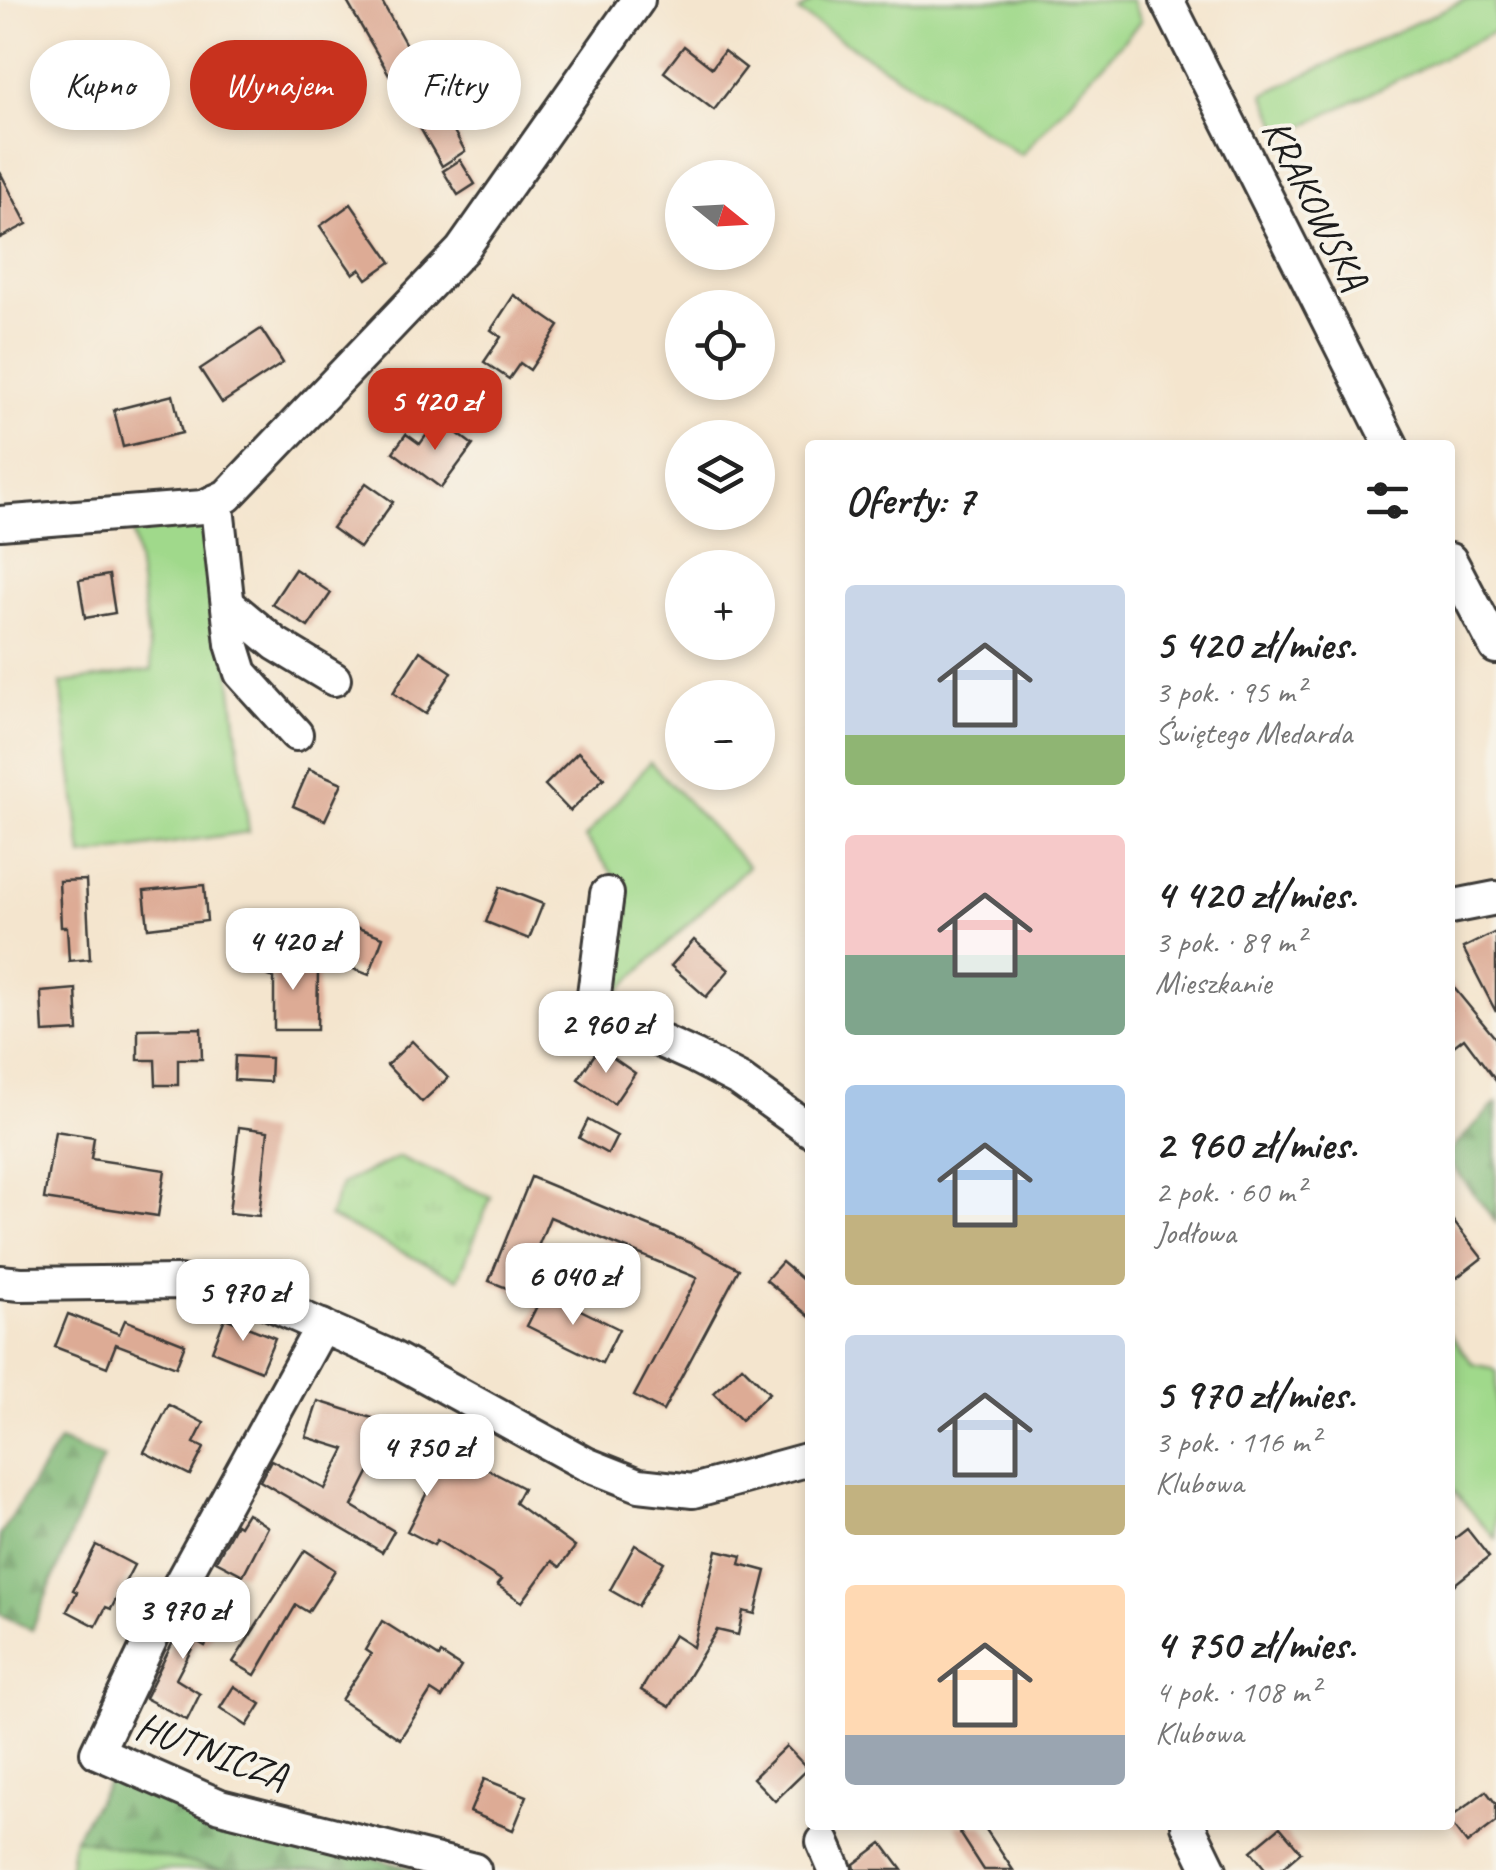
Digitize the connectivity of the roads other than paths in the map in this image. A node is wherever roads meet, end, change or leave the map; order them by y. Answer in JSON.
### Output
{"nodes":[{"id":1,"x":638,"y":0,"type":"edge"},
{"id":2,"x":1167,"y":0,"type":"edge"},
{"id":3,"x":1389,"y":440,"type":"edge"},
{"id":4,"x":214,"y":502,"type":"junction"},
{"id":5,"x":0,"y":523,"type":"edge"},
{"id":6,"x":1455,"y":569,"type":"edge"},
{"id":7,"x":228,"y":604,"type":"junction"},
{"id":8,"x":1496,"y":647,"type":"edge"},
{"id":9,"x":334,"y":679,"type":"dead end"},
{"id":10,"x":296,"y":734,"type":"dead end"},
{"id":11,"x":607,"y":894,"type":"dead end"},
{"id":12,"x":1496,"y":898,"type":"edge"},
{"id":13,"x":1455,"y":906,"type":"edge"},
{"id":14,"x":805,"y":1126,"type":"edge"},
{"id":15,"x":0,"y":1282,"type":"edge"},
{"id":16,"x":322,"y":1326,"type":"junction"},
{"id":17,"x":805,"y":1460,"type":"edge"},
{"id":18,"x":1190,"y":1830,"type":"edge"},
{"id":19,"x":474,"y":1870,"type":"edge"},
{"id":20,"x":1210,"y":1870,"type":"edge"}],
"edges":[{"from":1,"to":4,"type":"street"},
{"from":2,"to":3,"type":"street","name":"KRAKOWSKA"},
{"from":4,"to":5,"type":"street"},
{"from":4,"to":7,"type":"street"},
{"from":6,"to":8,"type":"street"},
{"from":7,"to":9,"type":"street"},
{"from":7,"to":10,"type":"street"},
{"from":11,"to":14,"type":"street"},
{"from":12,"to":13,"type":"street"},
{"from":15,"to":16,"type":"street"},
{"from":16,"to":17,"type":"street"},
{"from":16,"to":19,"type":"street","name":"HUTNICZA"},
{"from":18,"to":20,"type":"street"}]}
